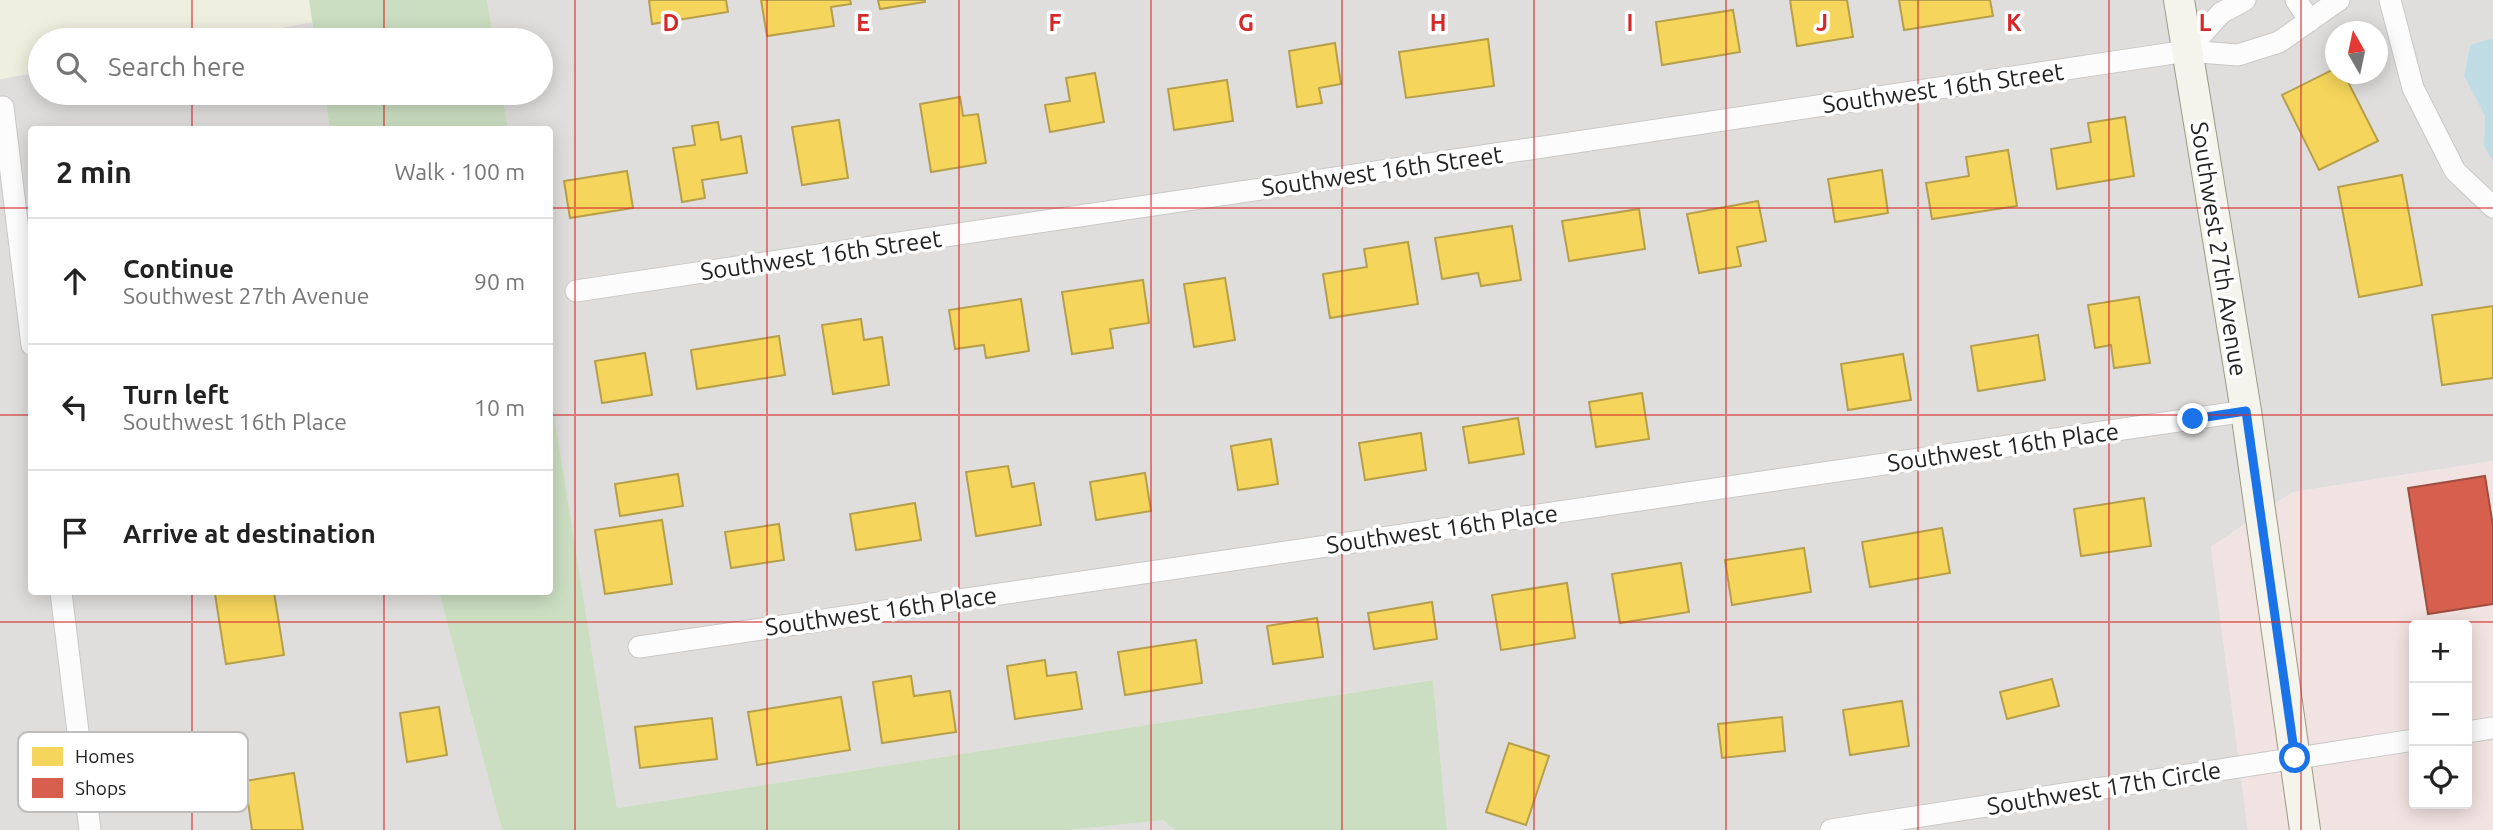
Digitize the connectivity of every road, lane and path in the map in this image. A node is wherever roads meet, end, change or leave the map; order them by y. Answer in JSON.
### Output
{"nodes":[{"id":1,"x":2179,"y":0,"type":"edge"},
{"id":2,"x":2245,"y":0,"type":"edge"},
{"id":3,"x":2296,"y":0,"type":"edge"},
{"id":4,"x":2339,"y":0,"type":"edge"},
{"id":5,"x":2390,"y":0,"type":"edge"},
{"id":6,"x":2310,"y":22,"type":"junction"},
{"id":7,"x":2187,"y":51,"type":"junction"},
{"id":8,"x":3,"y":107,"type":"dead end"},
{"id":9,"x":2493,"y":207,"type":"edge"},
{"id":10,"x":576,"y":291,"type":"dead end"},
{"id":11,"x":28,"y":312,"type":"edge"},
{"id":12,"x":2246,"y":411,"type":"junction"},
{"id":13,"x":61,"y":595,"type":"edge"},
{"id":14,"x":639,"y":647,"type":"dead end"},
{"id":15,"x":2493,"y":728,"type":"edge"},
{"id":16,"x":2472,"y":731,"type":"edge"},
{"id":17,"x":78,"y":732,"type":"edge"},
{"id":18,"x":2409,"y":741,"type":"edge"},
{"id":19,"x":2295,"y":758,"type":"junction"},
{"id":20,"x":88,"y":812,"type":"edge"},
{"id":21,"x":90,"y":830,"type":"edge"},
{"id":22,"x":1831,"y":830,"type":"edge"},
{"id":23,"x":2305,"y":830,"type":"edge"}],
"edges":[{"from":1,"to":7,"type":"main road","name":"Southwest 27th Avenue"},
{"from":2,"to":7,"type":"street"},
{"from":3,"to":6,"type":"street"},
{"from":4,"to":6,"type":"street","name":"Southwest 16th Street"},
{"from":5,"to":9,"type":"street"},
{"from":6,"to":7,"type":"street","name":"Southwest 16th Street"},
{"from":7,"to":10,"type":"street","name":"Southwest 16th Street"},
{"from":7,"to":12,"type":"main road","name":"Southwest 27th Avenue"},
{"from":8,"to":11,"type":"street"},
{"from":12,"to":14,"type":"street","name":"Southwest 16th Place"},
{"from":12,"to":19,"type":"main road","name":"Southwest 27th Avenue"},
{"from":13,"to":17,"type":"street"},
{"from":15,"to":16,"type":"street"},
{"from":18,"to":19,"type":"street","name":"Southwest 17th Circle"},
{"from":19,"to":22,"type":"street","name":"Southwest 17th Circle"},
{"from":19,"to":23,"type":"main road","name":"Southwest 27th Avenue"},
{"from":20,"to":21,"type":"street"}]}
